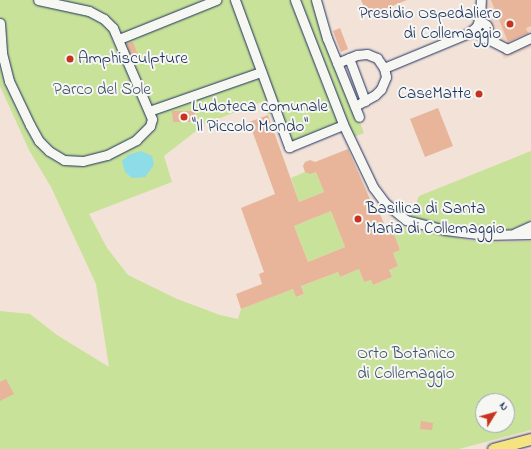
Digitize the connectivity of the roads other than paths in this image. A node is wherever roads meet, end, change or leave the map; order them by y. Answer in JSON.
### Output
{"nodes":[{"id":1,"x":38,"y":0,"type":"edge"},
{"id":2,"x":216,"y":0,"type":"edge"},
{"id":3,"x":235,"y":0,"type":"edge"},
{"id":4,"x":295,"y":0,"type":"edge"},
{"id":5,"x":316,"y":0,"type":"edge"},
{"id":6,"x":481,"y":0,"type":"edge"},
{"id":7,"x":0,"y":22,"type":"edge"},
{"id":8,"x":476,"y":31,"type":"junction"},
{"id":9,"x":531,"y":38,"type":"edge"},
{"id":10,"x":119,"y":39,"type":"junction"},
{"id":11,"x":348,"y":58,"type":"junction"},
{"id":12,"x":337,"y":63,"type":"junction"},
{"id":13,"x":384,"y":68,"type":"junction"},
{"id":14,"x":261,"y":72,"type":"junction"},
{"id":15,"x":365,"y":101,"type":"junction"},
{"id":16,"x":355,"y":106,"type":"junction"},
{"id":17,"x":149,"y":111,"type":"junction"},
{"id":18,"x":360,"y":117,"type":"dead end"},
{"id":19,"x":344,"y":125,"type":"junction"},
{"id":20,"x":531,"y":226,"type":"edge"},
{"id":21,"x":531,"y":234,"type":"edge"},
{"id":22,"x":508,"y":235,"type":"junction"},
{"id":23,"x":531,"y":439,"type":"edge"},
{"id":24,"x":492,"y":449,"type":"edge"}],
"edges":[{"from":1,"to":10,"type":"street"},
{"from":2,"to":10,"type":"street"},
{"from":3,"to":14,"type":"street"},
{"from":4,"to":19,"type":"street"},
{"from":5,"to":12,"type":"street"},
{"from":6,"to":8,"type":"street"},
{"from":7,"to":17,"type":"street"},
{"from":8,"to":9,"type":"street"},
{"from":8,"to":13,"type":"street"},
{"from":10,"to":17,"type":"street"},
{"from":11,"to":12,"type":"street"},
{"from":11,"to":13,"type":"street"},
{"from":11,"to":15,"type":"street"},
{"from":12,"to":16,"type":"street"},
{"from":13,"to":15,"type":"street"},
{"from":14,"to":17,"type":"street"},
{"from":14,"to":19,"type":"street"},
{"from":15,"to":16,"type":"street"},
{"from":16,"to":18,"type":"street"},
{"from":19,"to":22,"type":"street"},
{"from":20,"to":22,"type":"street"},
{"from":21,"to":22,"type":"street"},
{"from":23,"to":24,"type":"main road"}]}
